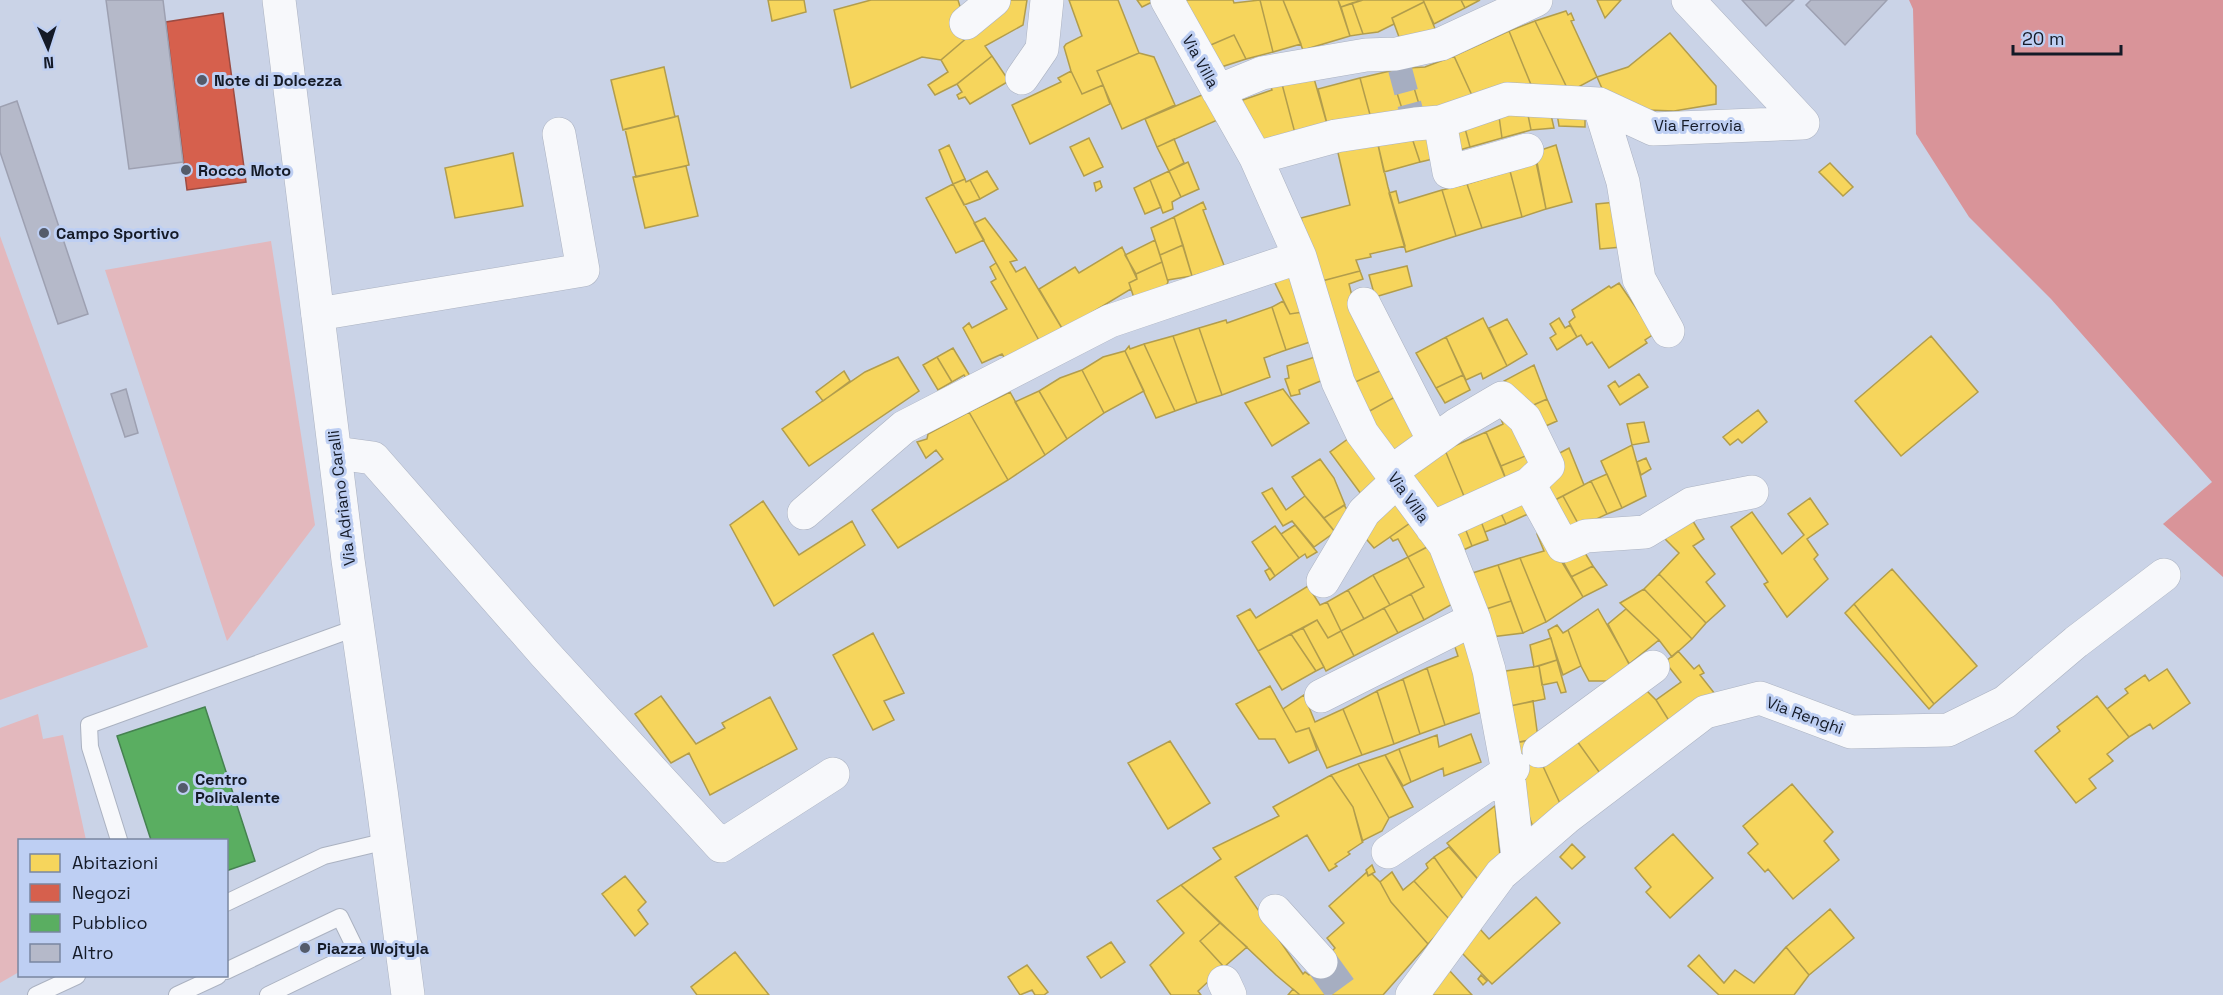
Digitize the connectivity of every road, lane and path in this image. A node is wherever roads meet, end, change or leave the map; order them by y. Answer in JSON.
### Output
{"nodes":[{"id":1,"x":279,"y":0,"type":"edge"},
{"id":2,"x":994,"y":0,"type":"edge"},
{"id":3,"x":1047,"y":0,"type":"edge"},
{"id":4,"x":1167,"y":0,"type":"edge"},
{"id":5,"x":1536,"y":0,"type":"edge"},
{"id":6,"x":1688,"y":0,"type":"edge"},
{"id":7,"x":966,"y":23,"type":"dead end"},
{"id":8,"x":1022,"y":78,"type":"dead end"},
{"id":9,"x":1218,"y":91,"type":"junction"},
{"id":10,"x":1599,"y":104,"type":"junction"},
{"id":11,"x":1440,"y":122,"type":"junction"},
{"id":12,"x":559,"y":134,"type":"dead end"},
{"id":13,"x":1527,"y":150,"type":"dead end"},
{"id":14,"x":1256,"y":158,"type":"junction"},
{"id":15,"x":1300,"y":257,"type":"junction"},
{"id":16,"x":1364,"y":304,"type":"dead end"},
{"id":17,"x":318,"y":314,"type":"junction"},
{"id":18,"x":1668,"y":331,"type":"dead end"},
{"id":19,"x":1434,"y":441,"type":"junction"},
{"id":20,"x":336,"y":453,"type":"junction"},
{"id":21,"x":1394,"y":476,"type":"junction"},
{"id":22,"x":1529,"y":484,"type":"junction"},
{"id":23,"x":1752,"y":492,"type":"dead end"},
{"id":24,"x":804,"y":513,"type":"dead end"},
{"id":25,"x":1432,"y":528,"type":"junction"},
{"id":26,"x":2164,"y":575,"type":"dead end"},
{"id":27,"x":1323,"y":581,"type":"dead end"},
{"id":28,"x":1474,"y":619,"type":"junction"},
{"id":29,"x":358,"y":627,"type":"junction"},
{"id":30,"x":1653,"y":667,"type":"dead end"},
{"id":31,"x":1321,"y":696,"type":"dead end"},
{"id":32,"x":1520,"y":764,"type":"junction"},
{"id":33,"x":833,"y":774,"type":"dead end"},
{"id":34,"x":120,"y":839,"type":"edge"},
{"id":35,"x":387,"y":841,"type":"junction"},
{"id":36,"x":1388,"y":852,"type":"dead end"},
{"id":37,"x":1518,"y":858,"type":"junction"},
{"id":38,"x":228,"y":902,"type":"edge"},
{"id":39,"x":1275,"y":911,"type":"dead end"},
{"id":40,"x":1321,"y":962,"type":"tunnel mouth"},
{"id":41,"x":228,"y":970,"type":"edge"},
{"id":42,"x":73,"y":977,"type":"edge"},
{"id":43,"x":214,"y":977,"type":"edge"},
{"id":44,"x":36,"y":995,"type":"edge"},
{"id":45,"x":177,"y":995,"type":"edge"},
{"id":46,"x":268,"y":995,"type":"edge"},
{"id":47,"x":408,"y":995,"type":"edge"},
{"id":48,"x":1412,"y":995,"type":"edge"}],
"edges":[{"from":1,"to":17,"type":"street","name":"Via Adriano Caralli"},
{"from":2,"to":7,"type":"street"},
{"from":3,"to":8,"type":"street"},
{"from":4,"to":9,"type":"street","name":"Via Villa"},
{"from":5,"to":9,"type":"street"},
{"from":6,"to":10,"type":"street","name":"Via Ferrovia"},
{"from":9,"to":14,"type":"street","name":"Via Villa"},
{"from":10,"to":11,"type":"street","name":"Via Ferrovia"},
{"from":10,"to":18,"type":"street"},
{"from":11,"to":13,"type":"street"},
{"from":11,"to":14,"type":"street","name":"Via Ferrovia"},
{"from":12,"to":17,"type":"street"},
{"from":14,"to":15,"type":"street","name":"Via Villa"},
{"from":15,"to":21,"type":"street","name":"Via Villa"},
{"from":15,"to":24,"type":"street"},
{"from":16,"to":19,"type":"street"},
{"from":17,"to":20,"type":"street","name":"Via Adriano Caralli"},
{"from":19,"to":21,"type":"street"},
{"from":19,"to":22,"type":"street"},
{"from":20,"to":29,"type":"street","name":"Via Adriano Caralli"},
{"from":20,"to":33,"type":"street"},
{"from":21,"to":25,"type":"street","name":"Via Villa"},
{"from":21,"to":27,"type":"street"},
{"from":22,"to":23,"type":"street"},
{"from":22,"to":25,"type":"street"},
{"from":25,"to":28,"type":"street","name":"Via Villa"},
{"from":26,"to":37,"type":"street","name":"Via Renghi"},
{"from":28,"to":31,"type":"street"},
{"from":28,"to":32,"type":"street","name":"Via Villa"},
{"from":29,"to":34,"type":"lane"},
{"from":29,"to":35,"type":"street","name":"Via Adriano Caralli"},
{"from":30,"to":32,"type":"street"},
{"from":32,"to":36,"type":"street"},
{"from":32,"to":37,"type":"street","name":"Via Villa"},
{"from":35,"to":38,"type":"lane"},
{"from":35,"to":47,"type":"street","name":"Via Adriano Caralli"},
{"from":37,"to":48,"type":"street"},
{"from":39,"to":40,"type":"street"},
{"from":41,"to":46,"type":"lane"},
{"from":42,"to":44,"type":"lane"},
{"from":43,"to":45,"type":"lane"}]}
